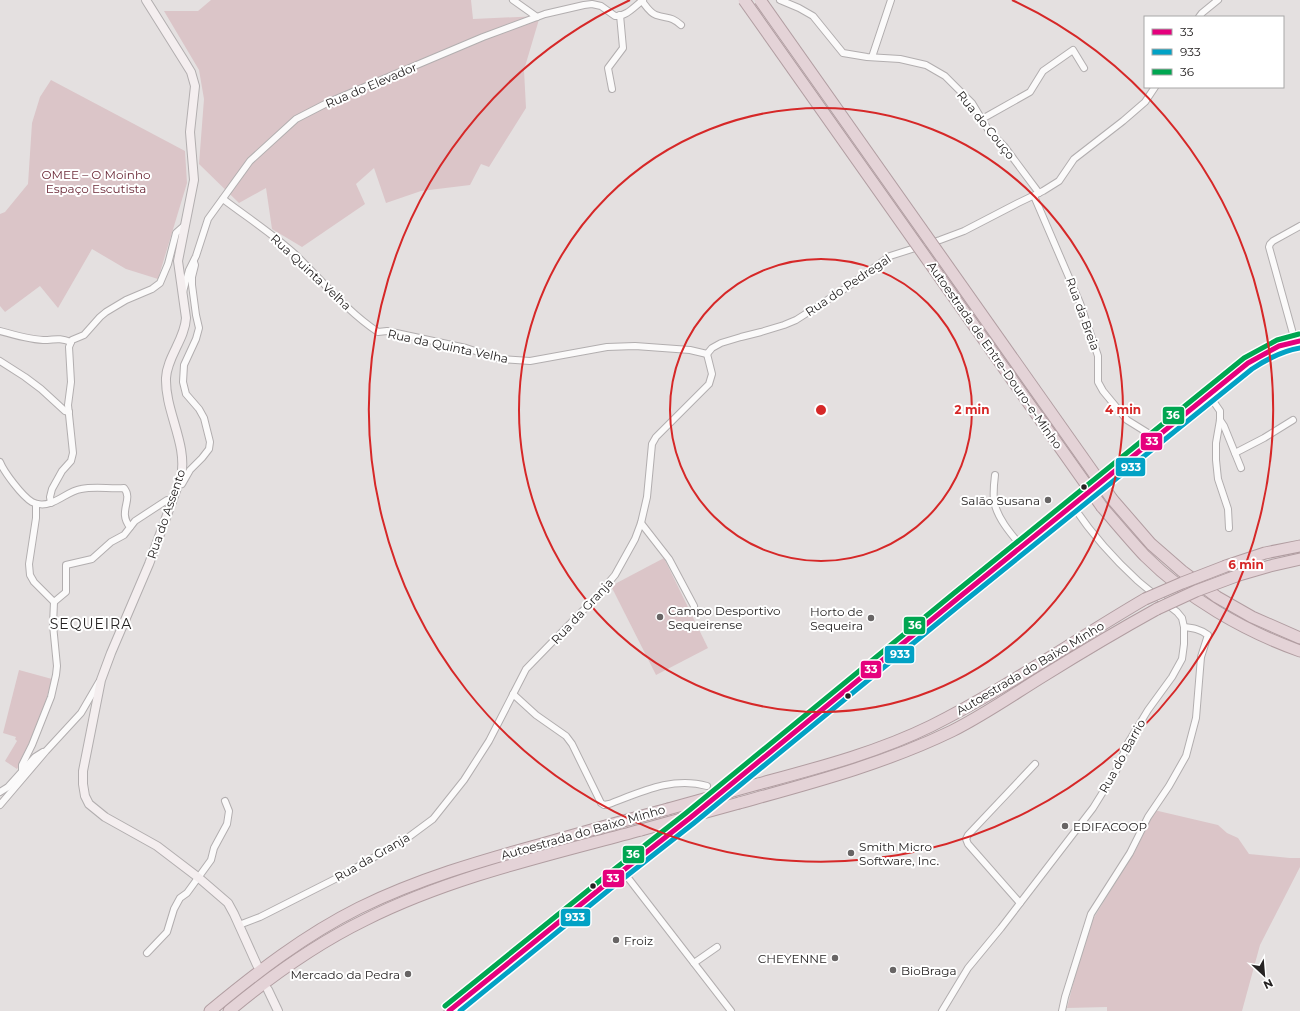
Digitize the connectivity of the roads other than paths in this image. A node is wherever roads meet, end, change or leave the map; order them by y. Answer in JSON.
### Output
{"nodes":[{"id":1,"x":146,"y":0,"type":"edge"},
{"id":2,"x":513,"y":0,"type":"edge"},
{"id":3,"x":744,"y":0,"type":"edge"},
{"id":4,"x":760,"y":0,"type":"edge"},
{"id":5,"x":780,"y":0,"type":"edge"},
{"id":6,"x":891,"y":0,"type":"edge"},
{"id":7,"x":1218,"y":0,"type":"edge"},
{"id":8,"x":643,"y":1,"type":"edge"},
{"id":9,"x":620,"y":15,"type":"junction"},
{"id":10,"x":1200,"y":16,"type":"edge"},
{"id":11,"x":537,"y":17,"type":"junction"},
{"id":12,"x":681,"y":25,"type":"dead end"},
{"id":13,"x":872,"y":57,"type":"junction"},
{"id":14,"x":1084,"y":68,"type":"dead end"},
{"id":15,"x":1154,"y":88,"type":"edge"},
{"id":16,"x":612,"y":89,"type":"dead end"},
{"id":17,"x":982,"y":119,"type":"junction"},
{"id":18,"x":1036,"y":195,"type":"junction"},
{"id":19,"x":224,"y":199,"type":"junction"},
{"id":20,"x":186,"y":225,"type":"junction"},
{"id":21,"x":1300,"y":226,"type":"edge"},
{"id":22,"x":194,"y":261,"type":"junction"},
{"id":23,"x":183,"y":293,"type":"junction"},
{"id":24,"x":0,"y":331,"type":"edge"},
{"id":25,"x":378,"y":332,"type":"joint"},
{"id":26,"x":1297,"y":341,"type":"edge"},
{"id":27,"x":71,"y":342,"type":"junction"},
{"id":28,"x":707,"y":354,"type":"junction"},
{"id":29,"x":0,"y":361,"type":"edge"},
{"id":30,"x":1209,"y":395,"type":"junction"},
{"id":31,"x":69,"y":412,"type":"junction"},
{"id":32,"x":1220,"y":420,"type":"junction"},
{"id":33,"x":1293,"y":420,"type":"dead end"},
{"id":34,"x":1156,"y":438,"type":"junction"},
{"id":35,"x":1235,"y":453,"type":"junction"},
{"id":36,"x":0,"y":462,"type":"edge"},
{"id":37,"x":1241,"y":468,"type":"dead end"},
{"id":38,"x":1,"y":470,"type":"edge"},
{"id":39,"x":995,"y":475,"type":"dead end"},
{"id":40,"x":173,"y":498,"type":"junction"},
{"id":41,"x":51,"y":503,"type":"junction"},
{"id":42,"x":36,"y":504,"type":"junction"},
{"id":43,"x":1073,"y":506,"type":"junction"},
{"id":44,"x":641,"y":523,"type":"junction"},
{"id":45,"x":130,"y":527,"type":"junction"},
{"id":46,"x":1229,"y":528,"type":"dead end"},
{"id":47,"x":1300,"y":546,"type":"edge"},
{"id":48,"x":1022,"y":547,"type":"junction"},
{"id":49,"x":1300,"y":559,"type":"edge"},
{"id":50,"x":54,"y":602,"type":"junction"},
{"id":51,"x":694,"y":606,"type":"dead end"},
{"id":52,"x":1184,"y":627,"type":"junction"},
{"id":53,"x":1300,"y":638,"type":"edge"},
{"id":54,"x":1300,"y":651,"type":"edge"},
{"id":55,"x":101,"y":680,"type":"junction"},
{"id":56,"x":513,"y":694,"type":"junction"},
{"id":57,"x":94,"y":712,"type":"junction"},
{"id":58,"x":81,"y":713,"type":"junction"},
{"id":59,"x":46,"y":751,"type":"junction"},
{"id":60,"x":1035,"y":764,"type":"dead end"},
{"id":61,"x":22,"y":772,"type":"junction"},
{"id":62,"x":707,"y":786,"type":"dead end"},
{"id":63,"x":0,"y":792,"type":"edge"},
{"id":64,"x":225,"y":801,"type":"dead end"},
{"id":65,"x":0,"y":805,"type":"edge"},
{"id":66,"x":622,"y":870,"type":"junction"},
{"id":67,"x":199,"y":878,"type":"junction"},
{"id":68,"x":1020,"y":903,"type":"junction"},
{"id":69,"x":239,"y":925,"type":"junction"},
{"id":70,"x":717,"y":947,"type":"dead end"},
{"id":71,"x":148,"y":953,"type":"dead end"},
{"id":72,"x":694,"y":963,"type":"junction"},
{"id":73,"x":257,"y":964,"type":"dead end"},
{"id":74,"x":268,"y":990,"type":"dead end"},
{"id":75,"x":210,"y":1011,"type":"edge"},
{"id":76,"x":229,"y":1011,"type":"edge"},
{"id":77,"x":278,"y":1011,"type":"edge"},
{"id":78,"x":449,"y":1011,"type":"edge"},
{"id":79,"x":731,"y":1011,"type":"edge"},
{"id":80,"x":942,"y":1011,"type":"edge"},
{"id":81,"x":1062,"y":1011,"type":"edge"}],
"edges":[{"from":1,"to":20,"type":"street","name":"Rua do Assento"},
{"from":2,"to":11,"type":"street"},
{"from":3,"to":54,"type":"highway","name":"Autoestrada de Entre-Douro-e-Minho","bridge":true},
{"from":4,"to":53,"type":"highway","name":"Autoestrada de Entre-Douro-e-Minho","bridge":true},
{"from":5,"to":13,"type":"street","name":"Rua do Couço"},
{"from":6,"to":13,"type":"street"},
{"from":7,"to":10,"type":"street"},
{"from":8,"to":9,"type":"street"},
{"from":8,"to":12,"type":"street"},
{"from":9,"to":11,"type":"street","name":"Rua do Elevador"},
{"from":9,"to":16,"type":"street"},
{"from":11,"to":19,"type":"street","name":"Rua do Elevador"},
{"from":13,"to":17,"type":"street","name":"Rua do Couço"},
{"from":14,"to":17,"type":"street"},
{"from":15,"to":18,"type":"street","name":"Rua do Pedregal"},
{"from":17,"to":18,"type":"street","name":"Rua do Couço"},
{"from":18,"to":28,"type":"street","name":"Rua do Pedregal"},
{"from":18,"to":34,"type":"street","name":"Rua da Breia"},
{"from":19,"to":22,"type":"street","name":"Rua do Elevador"},
{"from":19,"to":25,"type":"street","name":"Rua Quinta Velha"},
{"from":20,"to":23,"type":"street","name":"Rua do Assento"},
{"from":20,"to":27,"type":"street"},
{"from":21,"to":26,"type":"street"},
{"from":22,"to":23,"type":"street","name":"Rua do Elevador"},
{"from":22,"to":40,"type":"street"},
{"from":23,"to":40,"type":"street","name":"Rua do Assento"},
{"from":24,"to":27,"type":"street"},
{"from":25,"to":28,"type":"street","name":"Rua da Quinta Velha"},
{"from":26,"to":30,"type":"main road"},
{"from":27,"to":31,"type":"street"},
{"from":28,"to":44,"type":"street","name":"Rua da Granja"},
{"from":29,"to":31,"type":"street"},
{"from":30,"to":32,"type":"street"},
{"from":30,"to":34,"type":"main road"},
{"from":31,"to":41,"type":"street"},
{"from":32,"to":35,"type":"street"},
{"from":32,"to":46,"type":"street"},
{"from":33,"to":35,"type":"street"},
{"from":34,"to":43,"type":"main road"},
{"from":35,"to":37,"type":"street"},
{"from":36,"to":38,"type":"street"},
{"from":38,"to":42,"type":"street"},
{"from":39,"to":48,"type":"street"},
{"from":40,"to":45,"type":"street"},
{"from":40,"to":55,"type":"street","name":"Rua do Assento"},
{"from":41,"to":42,"type":"street"},
{"from":41,"to":45,"type":"street"},
{"from":42,"to":50,"type":"street"},
{"from":43,"to":48,"type":"main road"},
{"from":43,"to":52,"type":"street","name":"Rua do Barrio"},
{"from":44,"to":51,"type":"street"},
{"from":44,"to":56,"type":"street","name":"Rua da Granja"},
{"from":45,"to":50,"type":"street"},
{"from":47,"to":75,"type":"highway","name":"Autoestrada do Baixo Minho","bridge":true},
{"from":48,"to":66,"type":"main road"},
{"from":49,"to":76,"type":"highway","name":"Autoestrada do Baixo Minho","bridge":true},
{"from":50,"to":61,"type":"street"},
{"from":52,"to":68,"type":"street","name":"Rua do Barrio"},
{"from":52,"to":81,"type":"street"},
{"from":55,"to":57,"type":"street","name":"Rua do Assento"},
{"from":55,"to":58,"type":"street"},
{"from":56,"to":62,"type":"street"},
{"from":56,"to":69,"type":"street","name":"Rua da Granja"},
{"from":57,"to":58,"type":"street"},
{"from":57,"to":67,"type":"street","name":"Rua do Assento"},
{"from":58,"to":59,"type":"street"},
{"from":59,"to":61,"type":"street"},
{"from":59,"to":65,"type":"street"},
{"from":60,"to":68,"type":"street"},
{"from":61,"to":63,"type":"street"},
{"from":64,"to":67,"type":"street"},
{"from":66,"to":72,"type":"street"},
{"from":66,"to":78,"type":"main road"},
{"from":67,"to":69,"type":"street","name":"Rua do Assento"},
{"from":67,"to":71,"type":"street"},
{"from":68,"to":80,"type":"street","name":"Rua do Barrio"},
{"from":69,"to":73,"type":"street","name":"Rua do Assento"},
{"from":70,"to":72,"type":"street"},
{"from":72,"to":79,"type":"street"},
{"from":74,"to":77,"type":"street"}]}
